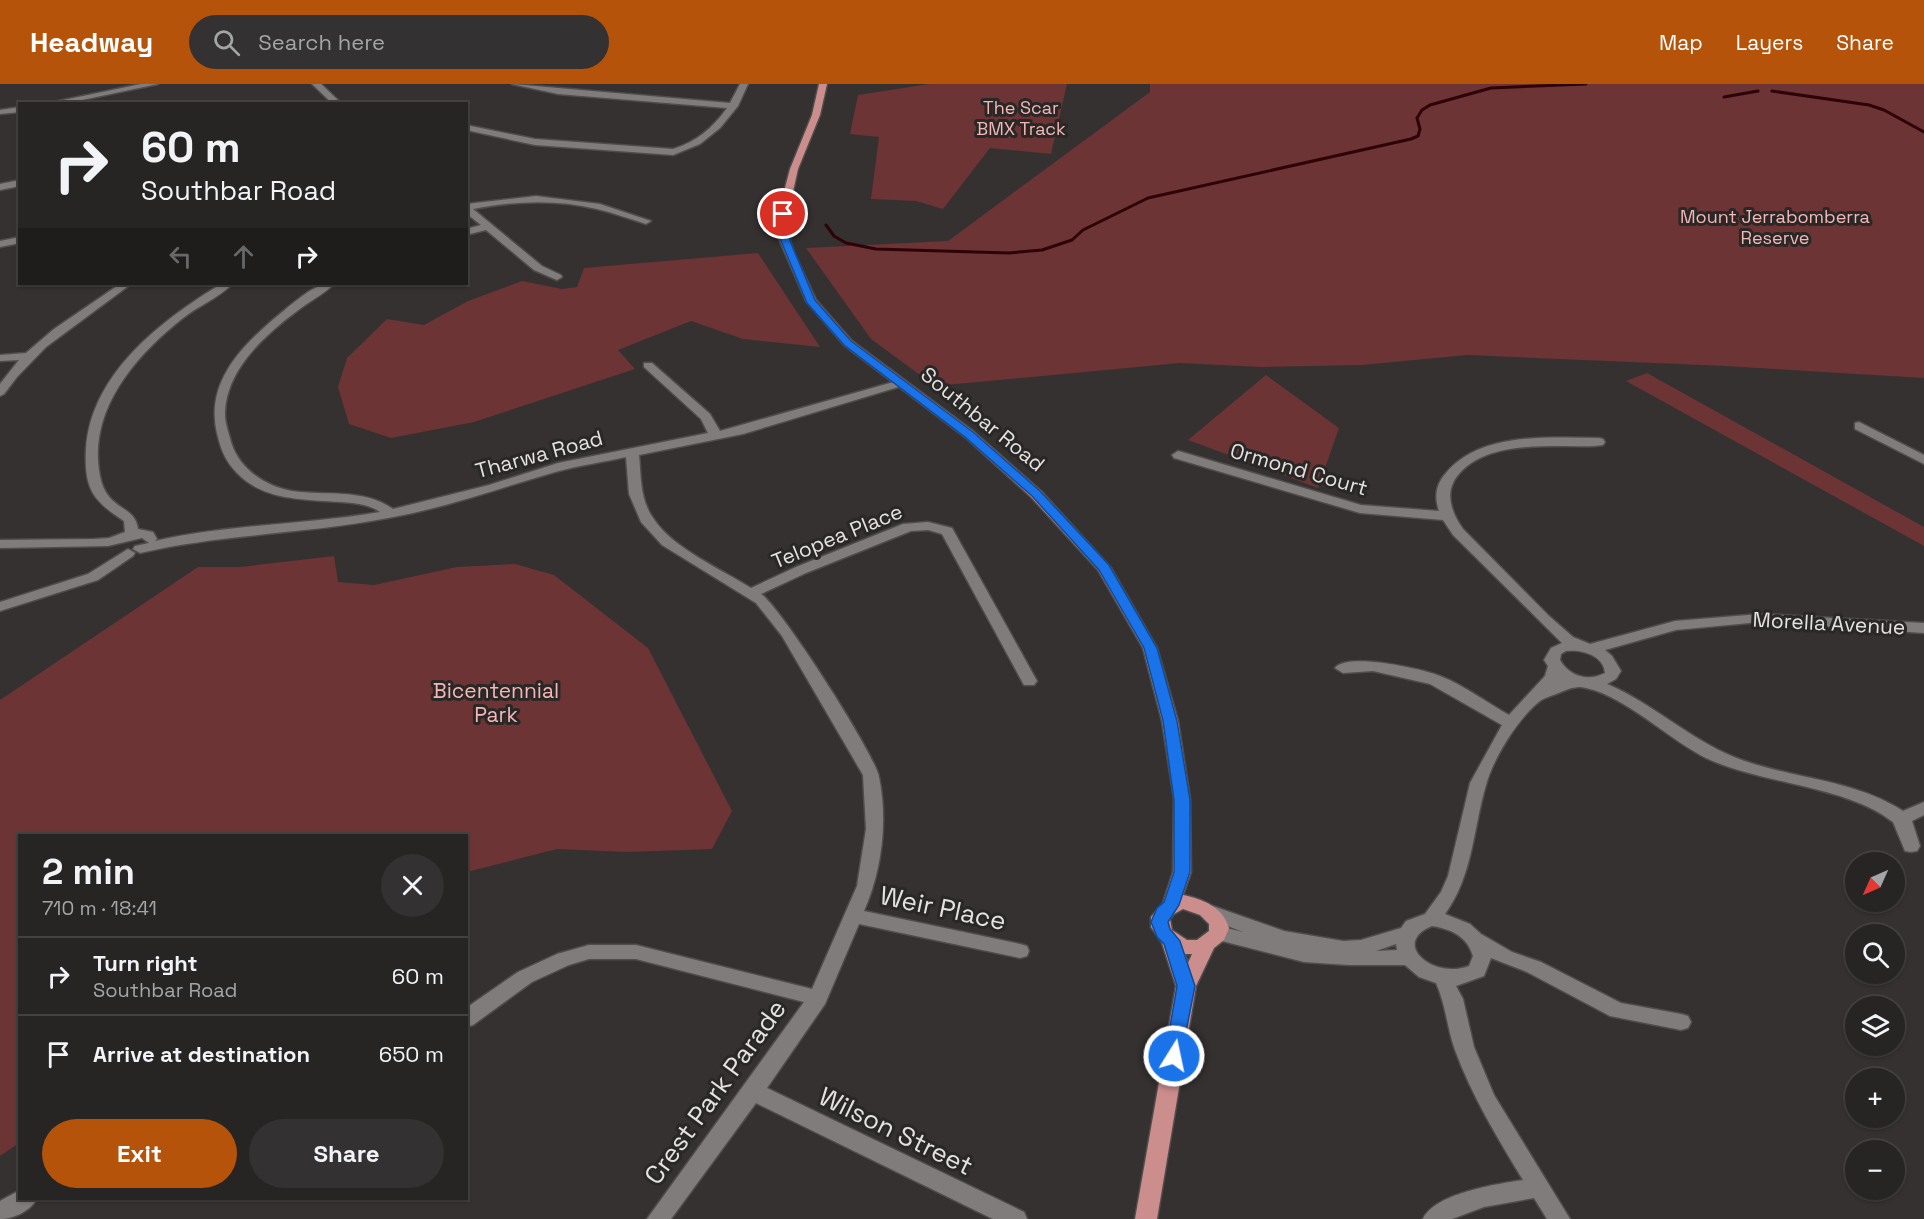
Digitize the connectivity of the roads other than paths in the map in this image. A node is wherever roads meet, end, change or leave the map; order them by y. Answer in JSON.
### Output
{"nodes":[{"id":1,"x":154,"y":84,"type":"edge"},
{"id":2,"x":316,"y":84,"type":"edge"},
{"id":3,"x":516,"y":84,"type":"edge"},
{"id":4,"x":744,"y":84,"type":"edge"},
{"id":5,"x":823,"y":84,"type":"edge"},
{"id":6,"x":59,"y":102,"type":"edge"},
{"id":7,"x":336,"y":102,"type":"edge"},
{"id":8,"x":734,"y":106,"type":"junction"},
{"id":9,"x":18,"y":109,"type":"edge"},
{"id":10,"x":0,"y":112,"type":"edge"},
{"id":11,"x":468,"y":127,"type":"edge"},
{"id":12,"x":18,"y":183,"type":"edge"},
{"id":13,"x":0,"y":187,"type":"edge"},
{"id":14,"x":468,"y":208,"type":"edge"},
{"id":15,"x":468,"y":210,"type":"edge"},
{"id":16,"x":646,"y":221,"type":"dead end"},
{"id":17,"x":488,"y":226,"type":"junction"},
{"id":18,"x":468,"y":231,"type":"edge"},
{"id":19,"x":18,"y":240,"type":"edge"},
{"id":20,"x":0,"y":244,"type":"edge"},
{"id":21,"x":557,"y":277,"type":"dead end"},
{"id":22,"x":124,"y":285,"type":"edge"},
{"id":23,"x":225,"y":285,"type":"edge"},
{"id":24,"x":328,"y":285,"type":"edge"},
{"id":25,"x":29,"y":356,"type":"junction"},
{"id":26,"x":0,"y":358,"type":"edge"},
{"id":27,"x":648,"y":366,"type":"dead end"},
{"id":28,"x":901,"y":383,"type":"junction"},
{"id":29,"x":0,"y":392,"type":"edge"},
{"id":30,"x":1859,"y":426,"type":"dead end"},
{"id":31,"x":716,"y":436,"type":"junction"},
{"id":32,"x":1599,"y":442,"type":"dead end"},
{"id":33,"x":632,"y":452,"type":"junction"},
{"id":34,"x":1178,"y":455,"type":"dead end"},
{"id":35,"x":1924,"y":460,"type":"edge"},
{"id":36,"x":391,"y":514,"type":"junction"},
{"id":37,"x":1447,"y":516,"type":"junction"},
{"id":38,"x":132,"y":534,"type":"junction"},
{"id":39,"x":0,"y":544,"type":"edge"},
{"id":40,"x":113,"y":546,"type":"junction"},
{"id":41,"x":139,"y":547,"type":"junction"},
{"id":42,"x":752,"y":593,"type":"junction"},
{"id":43,"x":0,"y":607,"type":"edge"},
{"id":44,"x":1544,"y":619,"type":"junction"},
{"id":45,"x":1924,"y":628,"type":"edge"},
{"id":46,"x":1629,"y":640,"type":"junction"},
{"id":47,"x":1586,"y":648,"type":"junction"},
{"id":48,"x":1553,"y":661,"type":"junction"},
{"id":49,"x":1343,"y":669,"type":"dead end"},
{"id":50,"x":1611,"y":670,"type":"junction"},
{"id":51,"x":1029,"y":681,"type":"dead end"},
{"id":52,"x":1582,"y":681,"type":"junction"},
{"id":53,"x":1537,"y":696,"type":"junction"},
{"id":54,"x":1635,"y":705,"type":"junction"},
{"id":55,"x":1510,"y":723,"type":"junction"},
{"id":56,"x":1924,"y":807,"type":"edge"},
{"id":57,"x":1901,"y":819,"type":"junction"},
{"id":58,"x":1911,"y":846,"type":"dead end"},
{"id":59,"x":1182,"y":872,"type":"junction"},
{"id":60,"x":1449,"y":895,"type":"junction"},
{"id":61,"x":1171,"y":905,"type":"junction"},
{"id":62,"x":1203,"y":908,"type":"junction"},
{"id":63,"x":855,"y":916,"type":"junction"},
{"id":64,"x":1431,"y":919,"type":"junction"},
{"id":65,"x":1456,"y":924,"type":"junction"},
{"id":66,"x":1405,"y":934,"type":"junction"},
{"id":67,"x":1212,"y":939,"type":"junction"},
{"id":68,"x":1171,"y":941,"type":"junction"},
{"id":69,"x":1479,"y":947,"type":"junction"},
{"id":70,"x":1020,"y":951,"type":"dead end"},
{"id":71,"x":1408,"y":957,"type":"junction"},
{"id":72,"x":1452,"y":978,"type":"junction"},
{"id":73,"x":1186,"y":986,"type":"junction"},
{"id":74,"x":818,"y":998,"type":"junction"},
{"id":75,"x":468,"y":1018,"type":"edge"},
{"id":76,"x":1681,"y":1022,"type":"dead end"},
{"id":77,"x":753,"y":1091,"type":"junction"},
{"id":78,"x":1538,"y":1187,"type":"junction"},
{"id":79,"x":23,"y":1200,"type":"edge"},
{"id":80,"x":0,"y":1213,"type":"edge"},
{"id":81,"x":658,"y":1219,"type":"edge"},
{"id":82,"x":1016,"y":1219,"type":"edge"},
{"id":83,"x":1146,"y":1219,"type":"edge"},
{"id":84,"x":1434,"y":1219,"type":"edge"},
{"id":85,"x":1559,"y":1219,"type":"edge"}],
"edges":[{"from":1,"to":6,"type":"street"},
{"from":2,"to":7,"type":"street"},
{"from":3,"to":8,"type":"street"},
{"from":4,"to":8,"type":"street"},
{"from":5,"to":28,"type":"main road","name":"Southbar Road"},
{"from":8,"to":11,"type":"street"},
{"from":9,"to":10,"type":"street"},
{"from":12,"to":13,"type":"street"},
{"from":14,"to":16,"type":"street"},
{"from":15,"to":17,"type":"street"},
{"from":17,"to":18,"type":"street"},
{"from":17,"to":21,"type":"street"},
{"from":19,"to":20,"type":"street"},
{"from":22,"to":25,"type":"street"},
{"from":23,"to":38,"type":"street"},
{"from":24,"to":36,"type":"street"},
{"from":25,"to":26,"type":"street"},
{"from":25,"to":29,"type":"street"},
{"from":27,"to":31,"type":"street"},
{"from":28,"to":31,"type":"street","name":"Tharwa Road"},
{"from":28,"to":59,"type":"main road","name":"Southbar Road"},
{"from":30,"to":35,"type":"street"},
{"from":31,"to":33,"type":"street","name":"Tharwa Road"},
{"from":32,"to":37,"type":"street"},
{"from":33,"to":36,"type":"street","name":"Tharwa Road"},
{"from":33,"to":42,"type":"street","name":"Crest Park Parade"},
{"from":34,"to":37,"type":"street","name":"Ormond Court"},
{"from":36,"to":41,"type":"street","name":"Tharwa Road"},
{"from":37,"to":44,"type":"street"},
{"from":38,"to":40,"type":"street"},
{"from":38,"to":41,"type":"street"},
{"from":39,"to":40,"type":"street"},
{"from":40,"to":41,"type":"street"},
{"from":41,"to":43,"type":"street"},
{"from":42,"to":51,"type":"street","name":"Telopea Place"},
{"from":42,"to":63,"type":"street","name":"Crest Park Parade"},
{"from":44,"to":47,"type":"street"},
{"from":44,"to":48,"type":"street"},
{"from":45,"to":46,"type":"street","name":"Morella Avenue"},
{"from":46,"to":47,"type":"street","name":"Morella Avenue"},
{"from":46,"to":50,"type":"street"},
{"from":47,"to":48,"type":"street","name":"Morella Avenue"},
{"from":47,"to":50,"type":"street"},
{"from":48,"to":52,"type":"street"},
{"from":48,"to":53,"type":"street"},
{"from":49,"to":55,"type":"street"},
{"from":50,"to":52,"type":"street"},
{"from":50,"to":54,"type":"street"},
{"from":52,"to":53,"type":"street"},
{"from":52,"to":54,"type":"street"},
{"from":53,"to":55,"type":"street"},
{"from":54,"to":57,"type":"street"},
{"from":55,"to":60,"type":"street"},
{"from":56,"to":57,"type":"street"},
{"from":57,"to":58,"type":"street"},
{"from":59,"to":61,"type":"main road","name":"Southbar Road"},
{"from":59,"to":62,"type":"main road","name":"Southbar Road"},
{"from":60,"to":64,"type":"street"},
{"from":60,"to":65,"type":"street"},
{"from":61,"to":62,"type":"main road"},
{"from":61,"to":68,"type":"main road"},
{"from":62,"to":66,"type":"street"},
{"from":62,"to":67,"type":"main road"},
{"from":63,"to":70,"type":"street","name":"Weir Place"},
{"from":63,"to":74,"type":"street","name":"Crest Park Parade"},
{"from":64,"to":65,"type":"street"},
{"from":64,"to":66,"type":"street"},
{"from":65,"to":69,"type":"street"},
{"from":66,"to":71,"type":"street"},
{"from":67,"to":68,"type":"main road"},
{"from":67,"to":71,"type":"street"},
{"from":67,"to":73,"type":"main road"},
{"from":68,"to":73,"type":"main road"},
{"from":69,"to":72,"type":"street"},
{"from":69,"to":76,"type":"street"},
{"from":71,"to":72,"type":"street"},
{"from":72,"to":78,"type":"street"},
{"from":73,"to":83,"type":"main road"},
{"from":74,"to":75,"type":"street","name":"Crest Park Parade"},
{"from":74,"to":77,"type":"street","name":"Crest Park Parade"},
{"from":77,"to":81,"type":"street","name":"Crest Park Parade"},
{"from":77,"to":82,"type":"street","name":"Wilson Street"},
{"from":78,"to":84,"type":"street"},
{"from":78,"to":85,"type":"street"},
{"from":79,"to":80,"type":"street"}]}
